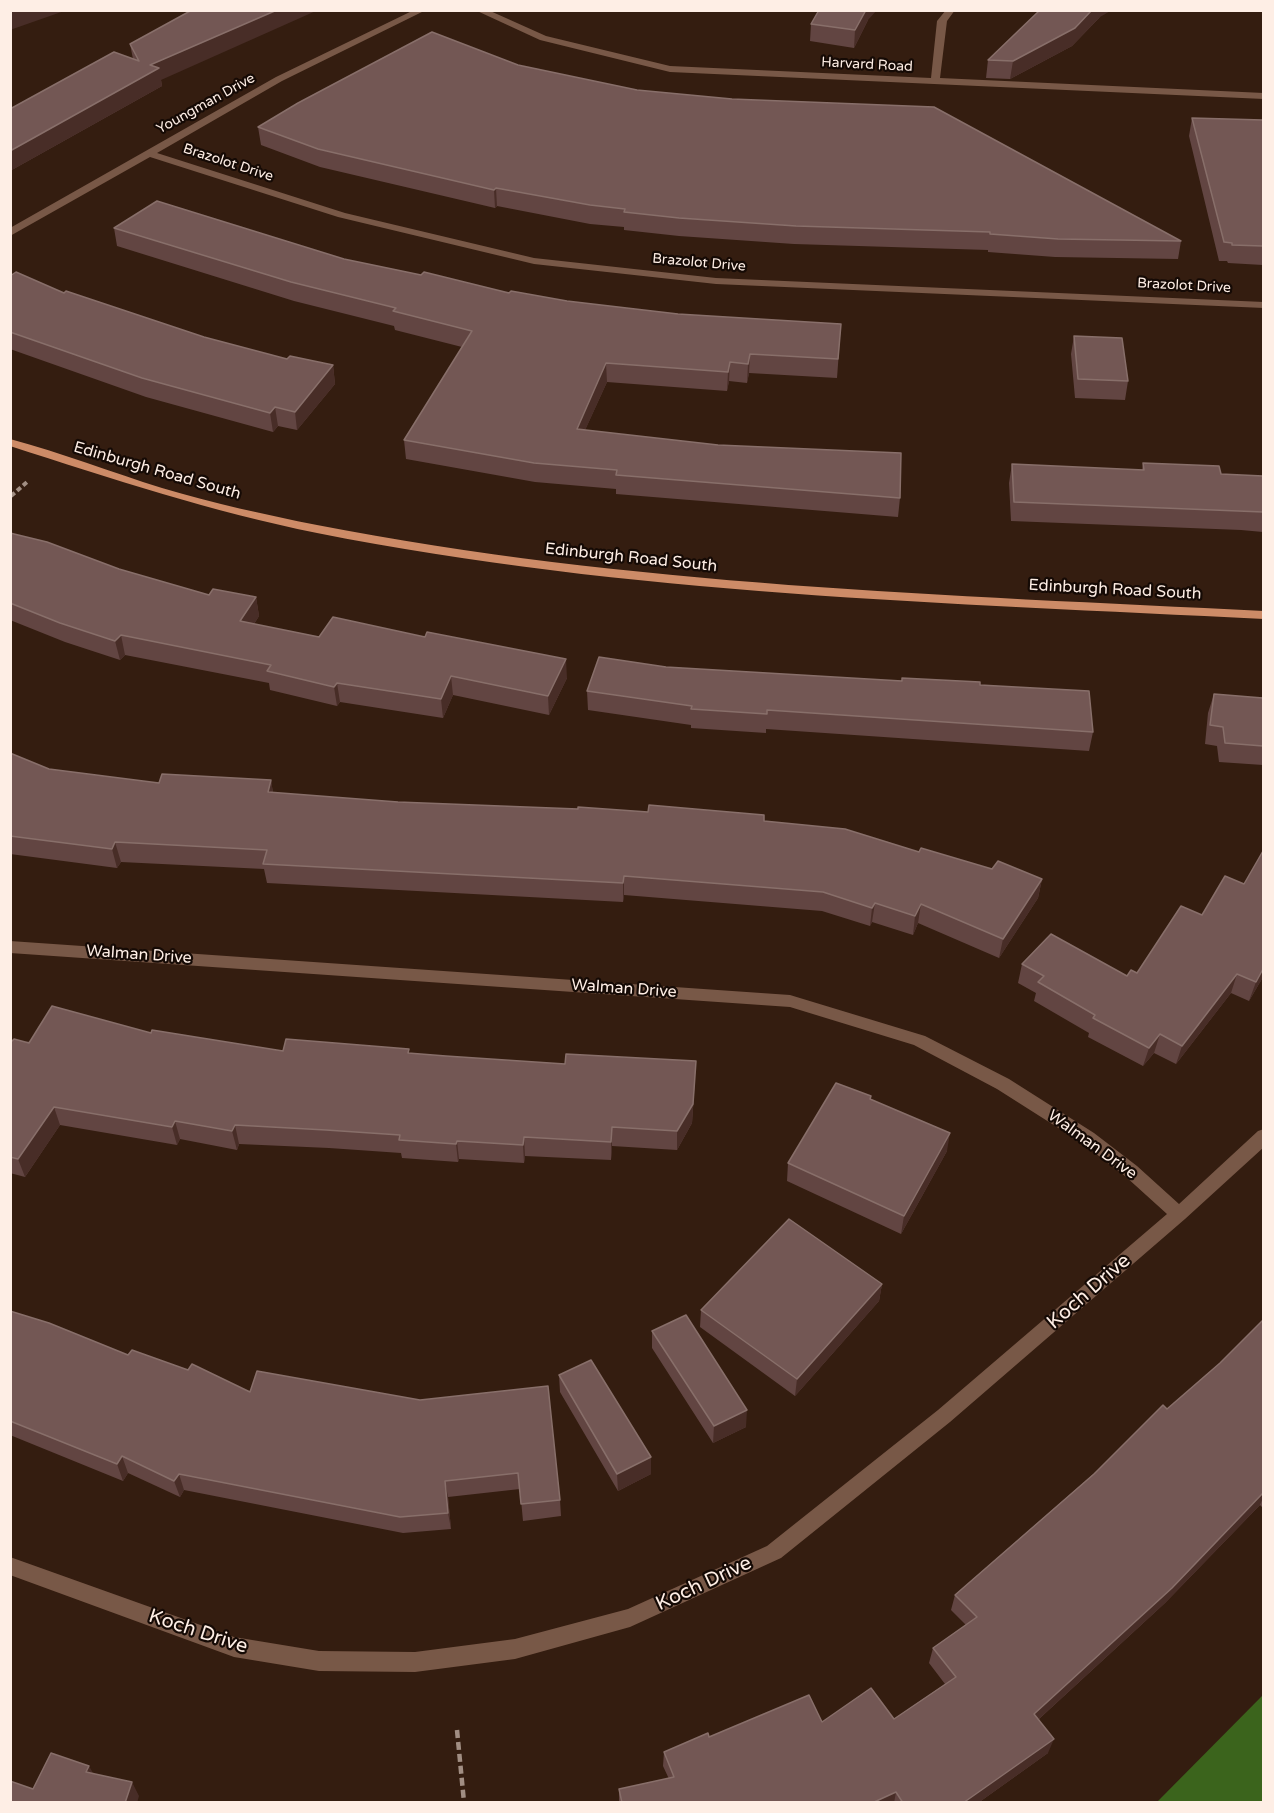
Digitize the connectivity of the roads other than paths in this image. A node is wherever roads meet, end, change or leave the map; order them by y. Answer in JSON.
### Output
{"nodes":[{"id":1,"x":422,"y":10,"type":"edge"},
{"id":2,"x":479,"y":10,"type":"edge"},
{"id":3,"x":951,"y":10,"type":"edge"},
{"id":4,"x":935,"y":81,"type":"junction"},
{"id":5,"x":1263,"y":96,"type":"edge"},
{"id":6,"x":147,"y":153,"type":"junction"},
{"id":7,"x":10,"y":233,"type":"edge"},
{"id":8,"x":1263,"y":305,"type":"edge"},
{"id":9,"x":10,"y":442,"type":"edge"},
{"id":10,"x":1263,"y":615,"type":"edge"},
{"id":11,"x":10,"y":946,"type":"edge"},
{"id":12,"x":1263,"y":1136,"type":"edge"},
{"id":13,"x":1179,"y":1214,"type":"junction"},
{"id":14,"x":10,"y":1566,"type":"edge"}],
"edges":[{"from":1,"to":6,"type":"street","name":"Youngman Drive"},
{"from":2,"to":4,"type":"street","name":"Harvard Road"},
{"from":3,"to":4,"type":"street"},
{"from":4,"to":5,"type":"street","name":"Harvard Road"},
{"from":6,"to":7,"type":"street","name":"Youngman Drive"},
{"from":6,"to":8,"type":"street","name":"Brazolot Drive"},
{"from":9,"to":10,"type":"main road","name":"Edinburgh Road South"},
{"from":11,"to":13,"type":"street","name":"Walman Drive"},
{"from":12,"to":13,"type":"street","name":"Koch Drive"},
{"from":13,"to":14,"type":"street","name":"Koch Drive"}]}
